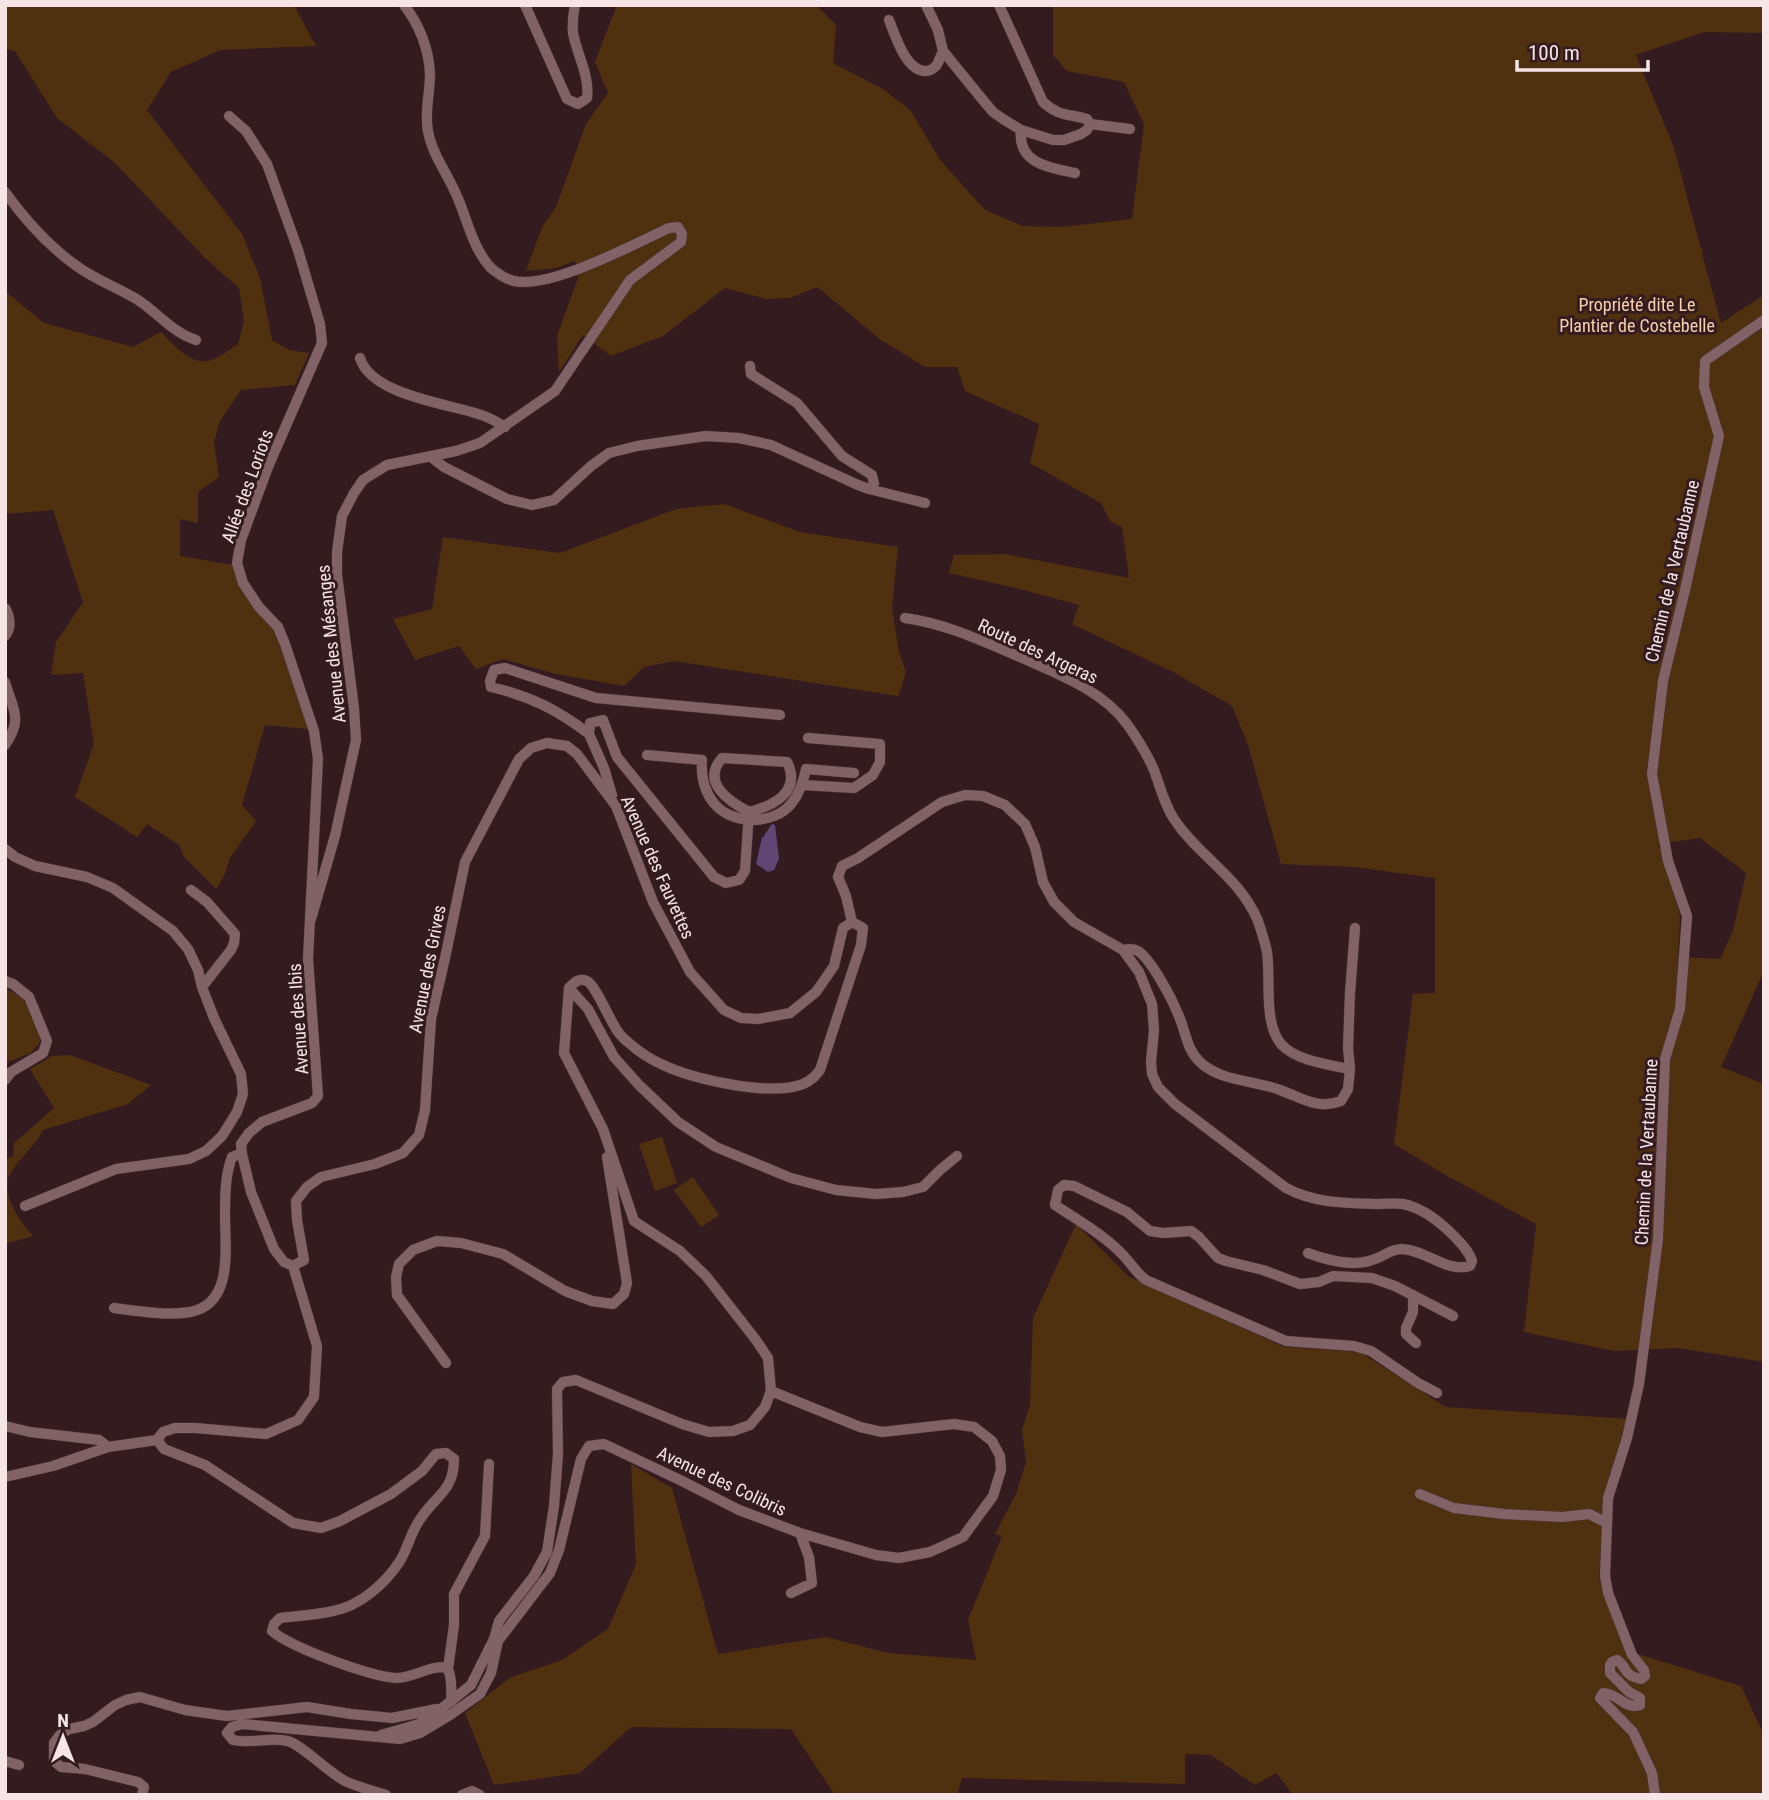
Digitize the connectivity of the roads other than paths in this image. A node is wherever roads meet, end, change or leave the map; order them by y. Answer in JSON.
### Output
{"nodes":[{"id":1,"x":404,"y":5,"type":"edge"},
{"id":2,"x":525,"y":5,"type":"edge"},
{"id":3,"x":575,"y":5,"type":"edge"},
{"id":4,"x":926,"y":5,"type":"edge"},
{"id":5,"x":999,"y":5,"type":"edge"},
{"id":6,"x":889,"y":20,"type":"dead end"},
{"id":7,"x":943,"y":51,"type":"junction"},
{"id":8,"x":229,"y":116,"type":"dead end"},
{"id":9,"x":1090,"y":124,"type":"junction"},
{"id":10,"x":1130,"y":129,"type":"dead end"},
{"id":11,"x":1021,"y":130,"type":"junction"},
{"id":12,"x":1075,"y":173,"type":"dead end"},
{"id":13,"x":5,"y":192,"type":"edge"},
{"id":14,"x":1764,"y":320,"type":"edge"},
{"id":15,"x":196,"y":340,"type":"dead end"},
{"id":16,"x":360,"y":358,"type":"dead end"},
{"id":17,"x":750,"y":366,"type":"dead end"},
{"id":18,"x":505,"y":427,"type":"junction"},
{"id":19,"x":430,"y":457,"type":"junction"},
{"id":20,"x":869,"y":489,"type":"junction"},
{"id":21,"x":925,"y":503,"type":"dead end"},
{"id":22,"x":5,"y":608,"type":"edge"},
{"id":23,"x":905,"y":618,"type":"dead end"},
{"id":24,"x":7,"y":634,"type":"edge"},
{"id":25,"x":5,"y":648,"type":"edge"},
{"id":26,"x":5,"y":682,"type":"edge"},
{"id":27,"x":780,"y":715,"type":"dead end"},
{"id":28,"x":589,"y":734,"type":"junction"},
{"id":29,"x":808,"y":738,"type":"dead end"},
{"id":30,"x":5,"y":745,"type":"edge"},
{"id":31,"x":647,"y":755,"type":"dead end"},
{"id":32,"x":854,"y":773,"type":"dead end"},
{"id":33,"x":803,"y":785,"type":"junction"},
{"id":34,"x":604,"y":789,"type":"joint"},
{"id":35,"x":616,"y":806,"type":"junction"},
{"id":36,"x":749,"y":816,"type":"junction"},
{"id":37,"x":5,"y":849,"type":"edge"},
{"id":38,"x":191,"y":890,"type":"dead end"},
{"id":39,"x":311,"y":919,"type":"junction"},
{"id":40,"x":852,"y":922,"type":"junction"},
{"id":41,"x":1354,"y":928,"type":"dead end"},
{"id":42,"x":1123,"y":950,"type":"junction"},
{"id":43,"x":5,"y":981,"type":"edge"},
{"id":44,"x":202,"y":987,"type":"junction"},
{"id":45,"x":569,"y":988,"type":"junction"},
{"id":46,"x":1350,"y":1069,"type":"junction"},
{"id":47,"x":5,"y":1080,"type":"edge"},
{"id":48,"x":603,"y":1129,"type":"junction"},
{"id":49,"x":242,"y":1153,"type":"junction"},
{"id":50,"x":957,"y":1156,"type":"dead end"},
{"id":51,"x":25,"y":1206,"type":"dead end"},
{"id":52,"x":1308,"y":1253,"type":"dead end"},
{"id":53,"x":1339,"y":1261,"type":"junction"},
{"id":54,"x":293,"y":1266,"type":"junction"},
{"id":55,"x":1333,"y":1276,"type":"junction"},
{"id":56,"x":1413,"y":1295,"type":"junction"},
{"id":57,"x":114,"y":1308,"type":"dead end"},
{"id":58,"x":1453,"y":1315,"type":"dead end"},
{"id":59,"x":1416,"y":1343,"type":"dead end"},
{"id":60,"x":446,"y":1363,"type":"dead end"},
{"id":61,"x":771,"y":1391,"type":"junction"},
{"id":62,"x":1437,"y":1393,"type":"dead end"},
{"id":63,"x":5,"y":1426,"type":"edge"},
{"id":64,"x":157,"y":1440,"type":"junction"},
{"id":65,"x":108,"y":1447,"type":"junction"},
{"id":66,"x":489,"y":1464,"type":"dead end"},
{"id":67,"x":5,"y":1477,"type":"edge"},
{"id":68,"x":1420,"y":1494,"type":"dead end"},
{"id":69,"x":1607,"y":1523,"type":"junction"},
{"id":70,"x":800,"y":1533,"type":"junction"},
{"id":71,"x":791,"y":1593,"type":"dead end"},
{"id":72,"x":496,"y":1640,"type":"junction"},
{"id":73,"x":449,"y":1669,"type":"junction"},
{"id":74,"x":452,"y":1700,"type":"junction"},
{"id":75,"x":445,"y":1712,"type":"junction"},
{"id":76,"x":5,"y":1761,"type":"edge"},
{"id":77,"x":19,"y":1765,"type":"dead end"},
{"id":78,"x":142,"y":1795,"type":"edge"},
{"id":79,"x":386,"y":1795,"type":"edge"},
{"id":80,"x":462,"y":1795,"type":"edge"},
{"id":81,"x":480,"y":1795,"type":"edge"},
{"id":82,"x":1655,"y":1795,"type":"edge"}],
"edges":[{"from":1,"to":18,"type":"street","name":"Avenue des Mésanges"},
{"from":2,"to":3,"type":"street"},
{"from":4,"to":7,"type":"street"},
{"from":5,"to":9,"type":"street"},
{"from":6,"to":7,"type":"street"},
{"from":7,"to":11,"type":"street"},
{"from":8,"to":39,"type":"street","name":"Allée des Loriots"},
{"from":9,"to":10,"type":"street"},
{"from":9,"to":11,"type":"street"},
{"from":11,"to":12,"type":"street"},
{"from":13,"to":15,"type":"street"},
{"from":14,"to":69,"type":"street","name":"Chemin de la Vertaubanne"},
{"from":16,"to":18,"type":"street"},
{"from":17,"to":20,"type":"street"},
{"from":18,"to":19,"type":"street","name":"Avenue des Mésanges"},
{"from":19,"to":20,"type":"street"},
{"from":19,"to":39,"type":"street","name":"Avenue des Mésanges"},
{"from":20,"to":21,"type":"street"},
{"from":22,"to":24,"type":"street"},
{"from":23,"to":46,"type":"street","name":"Route des Argeras"},
{"from":24,"to":25,"type":"street"},
{"from":26,"to":30,"type":"street"},
{"from":27,"to":28,"type":"street"},
{"from":28,"to":35,"type":"street"},
{"from":28,"to":36,"type":"street"},
{"from":29,"to":33,"type":"street"},
{"from":31,"to":36,"type":"street"},
{"from":32,"to":33,"type":"street"},
{"from":33,"to":36,"type":"street"},
{"from":34,"to":35,"type":"street","name":"Avenue des Fauvettes"},
{"from":34,"to":54,"type":"street","name":"Avenue des Grives"},
{"from":35,"to":40,"type":"street","name":"Avenue des Fauvettes"},
{"from":36,"to":36,"type":"street"},
{"from":37,"to":44,"type":"street"},
{"from":38,"to":44,"type":"street"},
{"from":39,"to":49,"type":"street","name":"Avenue des Ibis"},
{"from":40,"to":42,"type":"street"},
{"from":40,"to":45,"type":"street"},
{"from":41,"to":46,"type":"street"},
{"from":42,"to":46,"type":"street"},
{"from":42,"to":53,"type":"street"},
{"from":43,"to":47,"type":"street"},
{"from":44,"to":51,"type":"street"},
{"from":45,"to":48,"type":"street"},
{"from":45,"to":50,"type":"street"},
{"from":48,"to":60,"type":"street"},
{"from":48,"to":61,"type":"street"},
{"from":49,"to":54,"type":"street"},
{"from":49,"to":57,"type":"street"},
{"from":52,"to":53,"type":"street"},
{"from":53,"to":55,"type":"street"},
{"from":54,"to":64,"type":"street"},
{"from":55,"to":56,"type":"street"},
{"from":55,"to":62,"type":"street"},
{"from":56,"to":58,"type":"street"},
{"from":56,"to":59,"type":"street"},
{"from":61,"to":70,"type":"street","name":"Avenue des Colibris"},
{"from":61,"to":72,"type":"street"},
{"from":63,"to":65,"type":"street"},
{"from":64,"to":65,"type":"street"},
{"from":64,"to":73,"type":"street"},
{"from":65,"to":67,"type":"street"},
{"from":66,"to":73,"type":"street"},
{"from":68,"to":69,"type":"street"},
{"from":69,"to":82,"type":"street"},
{"from":70,"to":71,"type":"street"},
{"from":70,"to":72,"type":"street","name":"Avenue des Colibris"},
{"from":72,"to":74,"type":"street"},
{"from":72,"to":75,"type":"street","name":"Avenue des Colibris"},
{"from":73,"to":74,"type":"street"},
{"from":74,"to":75,"type":"street"},
{"from":75,"to":78,"type":"street"},
{"from":75,"to":79,"type":"street"},
{"from":76,"to":77,"type":"street"},
{"from":80,"to":81,"type":"street"}]}
